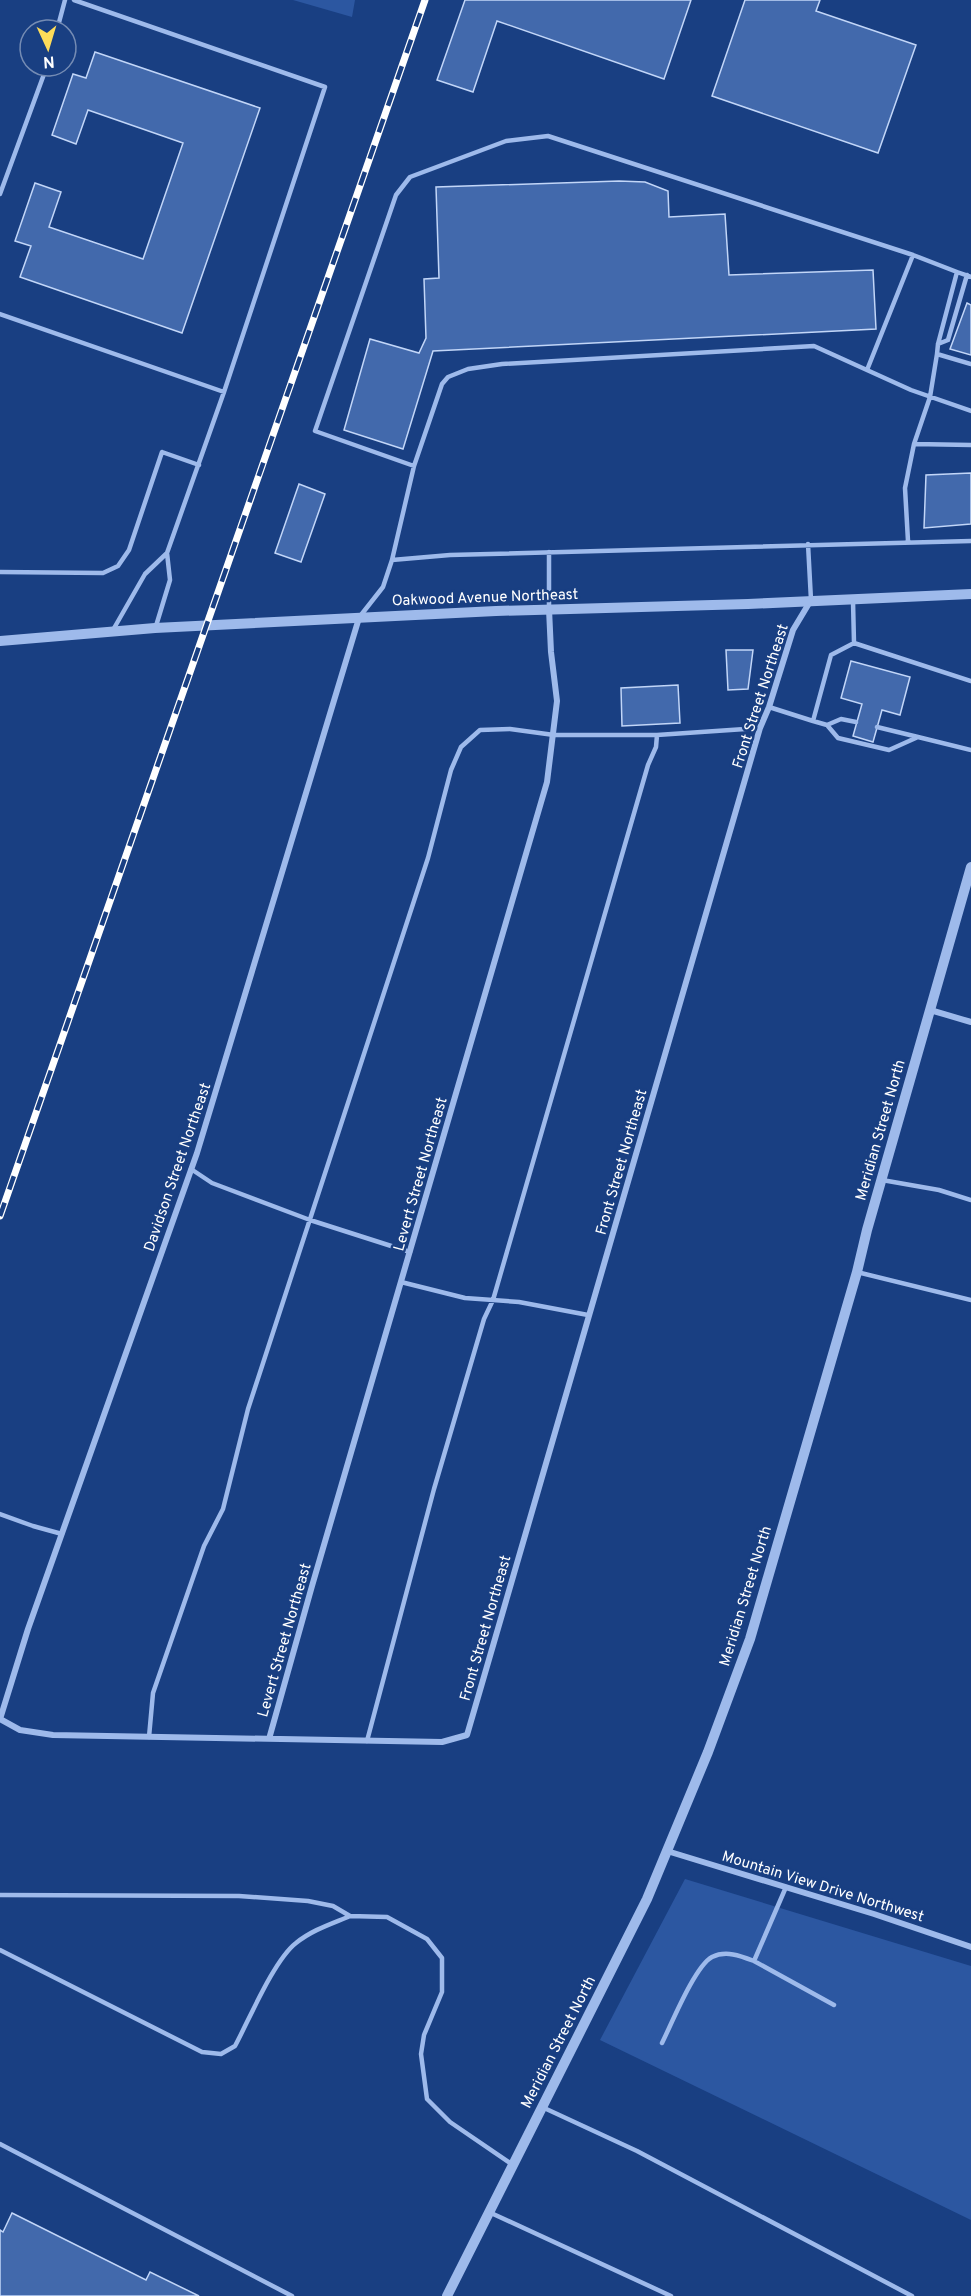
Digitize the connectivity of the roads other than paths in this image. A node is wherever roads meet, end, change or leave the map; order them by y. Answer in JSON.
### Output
{"nodes":[{"id":1,"x":65,"y":0,"type":"edge"},
{"id":2,"x":74,"y":0,"type":"edge"},
{"id":3,"x":60,"y":18,"type":"edge"},
{"id":4,"x":43,"y":78,"type":"edge"},
{"id":5,"x":0,"y":194,"type":"edge"},
{"id":6,"x":913,"y":255,"type":"junction"},
{"id":7,"x":957,"y":272,"type":"junction"},
{"id":8,"x":969,"y":276,"type":"edge"},
{"id":9,"x":0,"y":314,"type":"edge"},
{"id":10,"x":938,"y":344,"type":"junction"},
{"id":11,"x":938,"y":354,"type":"junction"},
{"id":12,"x":971,"y":364,"type":"edge"},
{"id":13,"x":867,"y":370,"type":"junction"},
{"id":14,"x":224,"y":392,"type":"junction"},
{"id":15,"x":930,"y":397,"type":"junction"},
{"id":16,"x":971,"y":411,"type":"edge"},
{"id":17,"x":914,"y":444,"type":"junction"},
{"id":18,"x":971,"y":445,"type":"edge"},
{"id":19,"x":199,"y":465,"type":"junction"},
{"id":20,"x":414,"y":466,"type":"junction"},
{"id":21,"x":971,"y":541,"type":"edge"},
{"id":22,"x":908,"y":542,"type":"junction"},
{"id":23,"x":808,"y":544,"type":"junction"},
{"id":24,"x":549,"y":552,"type":"junction"},
{"id":25,"x":167,"y":553,"type":"junction"},
{"id":26,"x":392,"y":560,"type":"junction"},
{"id":27,"x":0,"y":572,"type":"edge"},
{"id":28,"x":971,"y":594,"type":"edge"},
{"id":29,"x":853,"y":598,"type":"junction"},
{"id":30,"x":811,"y":600,"type":"junction"},
{"id":31,"x":549,"y":609,"type":"junction"},
{"id":32,"x":359,"y":618,"type":"junction"},
{"id":33,"x":155,"y":628,"type":"junction"},
{"id":34,"x":112,"y":632,"type":"junction"},
{"id":35,"x":0,"y":641,"type":"edge"},
{"id":36,"x":854,"y":643,"type":"junction"},
{"id":37,"x":971,"y":681,"type":"edge"},
{"id":38,"x":769,"y":707,"type":"junction"},
{"id":39,"x":813,"y":721,"type":"junction"},
{"id":40,"x":856,"y":722,"type":"dead end"},
{"id":41,"x":827,"y":725,"type":"junction"},
{"id":42,"x":877,"y":727,"type":"dead end"},
{"id":43,"x":760,"y":728,"type":"junction"},
{"id":44,"x":554,"y":735,"type":"junction"},
{"id":45,"x":657,"y":735,"type":"junction"},
{"id":46,"x":918,"y":737,"type":"junction"},
{"id":47,"x":971,"y":750,"type":"edge"},
{"id":48,"x":971,"y":867,"type":"edge"},
{"id":49,"x":930,"y":1010,"type":"junction"},
{"id":50,"x":971,"y":1022,"type":"edge"},
{"id":51,"x":191,"y":1169,"type":"junction"},
{"id":52,"x":882,"y":1180,"type":"junction"},
{"id":53,"x":971,"y":1200,"type":"edge"},
{"id":54,"x":310,"y":1220,"type":"junction"},
{"id":55,"x":410,"y":1252,"type":"junction"},
{"id":56,"x":857,"y":1272,"type":"junction"},
{"id":57,"x":401,"y":1281,"type":"junction"},
{"id":58,"x":493,"y":1300,"type":"junction"},
{"id":59,"x":971,"y":1300,"type":"edge"},
{"id":60,"x":588,"y":1315,"type":"junction"},
{"id":61,"x":0,"y":1514,"type":"edge"},
{"id":62,"x":62,"y":1534,"type":"junction"},
{"id":63,"x":0,"y":1719,"type":"edge"},
{"id":64,"x":148,"y":1737,"type":"junction"},
{"id":65,"x":269,"y":1739,"type":"junction"},
{"id":66,"x":367,"y":1741,"type":"junction"},
{"id":67,"x":667,"y":1851,"type":"junction"},
{"id":68,"x":786,"y":1887,"type":"junction"},
{"id":69,"x":0,"y":1895,"type":"edge"},
{"id":70,"x":350,"y":1916,"type":"junction"},
{"id":71,"x":971,"y":1947,"type":"edge"},
{"id":72,"x":0,"y":1950,"type":"edge"},
{"id":73,"x":754,"y":1961,"type":"junction"},
{"id":74,"x":834,"y":2005,"type":"dead end"},
{"id":75,"x":662,"y":2043,"type":"dead end"},
{"id":76,"x":542,"y":2107,"type":"junction"},
{"id":77,"x":0,"y":2144,"type":"edge"},
{"id":78,"x":513,"y":2165,"type":"junction"},
{"id":79,"x":489,"y":2212,"type":"junction"},
{"id":80,"x":292,"y":2296,"type":"edge"},
{"id":81,"x":447,"y":2296,"type":"edge"},
{"id":82,"x":671,"y":2296,"type":"edge"},
{"id":83,"x":912,"y":2296,"type":"edge"}],
"edges":[{"from":1,"to":3,"type":"lane"},
{"from":2,"to":14,"type":"lane"},
{"from":4,"to":5,"type":"lane"},
{"from":6,"to":7,"type":"lane"},
{"from":6,"to":13,"type":"lane"},
{"from":6,"to":20,"type":"lane"},
{"from":7,"to":8,"type":"lane"},
{"from":7,"to":10,"type":"lane"},
{"from":8,"to":10,"type":"lane"},
{"from":9,"to":14,"type":"lane"},
{"from":10,"to":11,"type":"lane"},
{"from":11,"to":12,"type":"lane"},
{"from":11,"to":15,"type":"lane"},
{"from":13,"to":15,"type":"lane"},
{"from":13,"to":20,"type":"lane"},
{"from":14,"to":19,"type":"lane"},
{"from":15,"to":16,"type":"lane"},
{"from":15,"to":17,"type":"lane"},
{"from":17,"to":18,"type":"lane"},
{"from":17,"to":22,"type":"lane"},
{"from":19,"to":25,"type":"lane"},
{"from":19,"to":27,"type":"lane"},
{"from":20,"to":26,"type":"lane"},
{"from":21,"to":22,"type":"lane"},
{"from":22,"to":23,"type":"lane"},
{"from":23,"to":24,"type":"lane"},
{"from":23,"to":30,"type":"lane"},
{"from":24,"to":26,"type":"lane"},
{"from":24,"to":31,"type":"lane"},
{"from":25,"to":33,"type":"lane"},
{"from":25,"to":34,"type":"lane"},
{"from":26,"to":32,"type":"lane"},
{"from":28,"to":29,"type":"street","name":"Oakwood Avenue Northeast"},
{"from":29,"to":30,"type":"street","name":"Oakwood Avenue Northeast"},
{"from":29,"to":36,"type":"lane"},
{"from":30,"to":31,"type":"street","name":"Oakwood Avenue Northeast"},
{"from":30,"to":38,"type":"street","name":"Front Street Northeast"},
{"from":31,"to":32,"type":"street","name":"Oakwood Avenue Northeast"},
{"from":31,"to":44,"type":"street","name":"Levert Street Northeast"},
{"from":32,"to":33,"type":"street","name":"Oakwood Avenue Northeast"},
{"from":32,"to":51,"type":"street","name":"Davidson Street Northeast"},
{"from":33,"to":34,"type":"street","name":"Oakwood Avenue Northeast"},
{"from":34,"to":35,"type":"street","name":"Oakwood Avenue Northeast"},
{"from":36,"to":37,"type":"lane"},
{"from":36,"to":39,"type":"lane"},
{"from":38,"to":39,"type":"lane"},
{"from":38,"to":43,"type":"street","name":"Front Street Northeast"},
{"from":39,"to":41,"type":"lane"},
{"from":40,"to":41,"type":"lane"},
{"from":41,"to":46,"type":"lane"},
{"from":42,"to":46,"type":"lane"},
{"from":43,"to":45,"type":"lane"},
{"from":43,"to":60,"type":"street","name":"Front Street Northeast"},
{"from":44,"to":45,"type":"lane"},
{"from":44,"to":54,"type":"lane"},
{"from":44,"to":55,"type":"street","name":"Levert Street Northeast"},
{"from":45,"to":58,"type":"lane"},
{"from":46,"to":47,"type":"lane"},
{"from":48,"to":49,"type":"street","name":"Meridian Street North"},
{"from":49,"to":50,"type":"street"},
{"from":49,"to":52,"type":"street","name":"Meridian Street North"},
{"from":51,"to":54,"type":"lane"},
{"from":51,"to":62,"type":"street","name":"Davidson Street Northeast"},
{"from":52,"to":53,"type":"lane"},
{"from":52,"to":56,"type":"street","name":"Meridian Street North"},
{"from":54,"to":55,"type":"lane"},
{"from":54,"to":64,"type":"lane"},
{"from":55,"to":57,"type":"street","name":"Levert Street Northeast"},
{"from":56,"to":59,"type":"lane"},
{"from":56,"to":67,"type":"street","name":"Meridian Street North"},
{"from":57,"to":58,"type":"lane"},
{"from":57,"to":65,"type":"street","name":"Levert Street Northeast"},
{"from":58,"to":60,"type":"lane"},
{"from":58,"to":66,"type":"lane"},
{"from":60,"to":66,"type":"street","name":"Front Street Northeast"},
{"from":61,"to":62,"type":"lane"},
{"from":62,"to":63,"type":"street","name":"Davidson Street Northeast"},
{"from":63,"to":64,"type":"street"},
{"from":64,"to":65,"type":"street"},
{"from":65,"to":66,"type":"street"},
{"from":67,"to":68,"type":"street","name":"Mountain View Drive Northwest"},
{"from":67,"to":76,"type":"street","name":"Meridian Street North"},
{"from":68,"to":71,"type":"street","name":"Mountain View Drive Northwest"},
{"from":68,"to":73,"type":"lane"},
{"from":69,"to":70,"type":"lane"},
{"from":70,"to":72,"type":"lane"},
{"from":70,"to":78,"type":"lane"},
{"from":73,"to":74,"type":"lane"},
{"from":73,"to":75,"type":"lane"},
{"from":76,"to":78,"type":"street","name":"Meridian Street North"},
{"from":76,"to":83,"type":"lane"},
{"from":77,"to":80,"type":"lane"},
{"from":78,"to":79,"type":"street","name":"Meridian Street North"},
{"from":79,"to":81,"type":"street","name":"Meridian Street North"},
{"from":79,"to":82,"type":"lane"}]}
